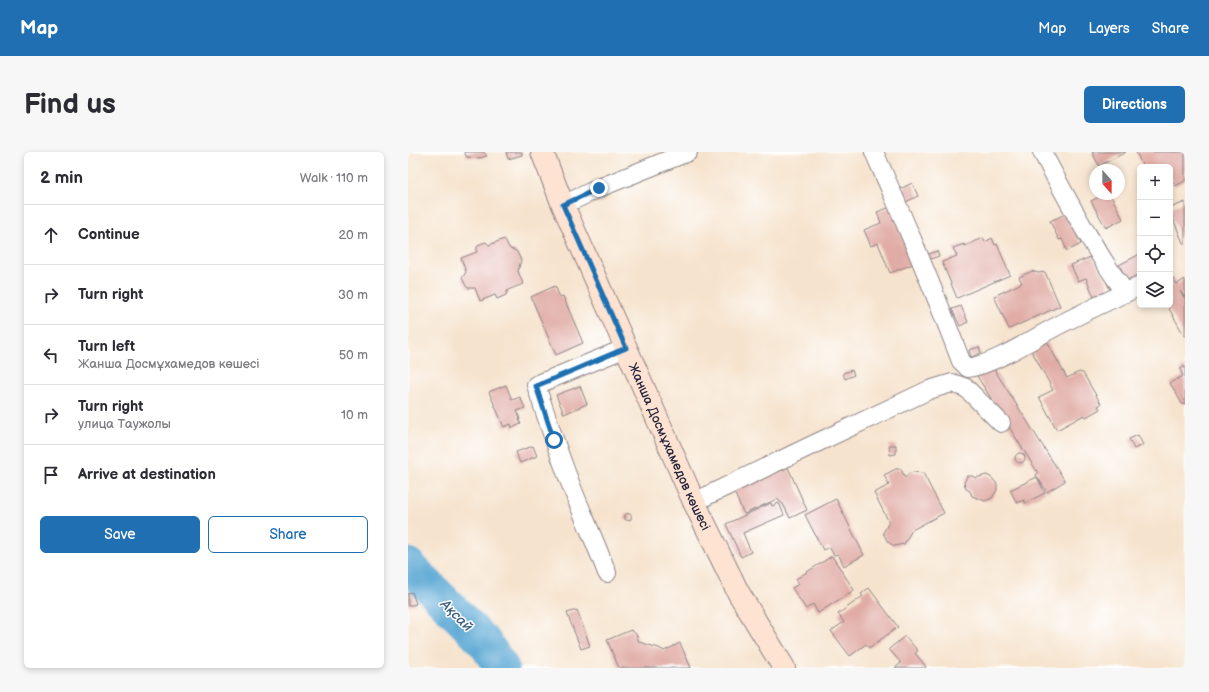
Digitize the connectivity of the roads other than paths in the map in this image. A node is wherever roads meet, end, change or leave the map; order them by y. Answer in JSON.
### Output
{"nodes":[{"id":1,"x":542,"y":152,"type":"edge"},
{"id":2,"x":688,"y":152,"type":"edge"},
{"id":3,"x":874,"y":152,"type":"edge"},
{"id":4,"x":1042,"y":152,"type":"edge"},
{"id":5,"x":563,"y":205,"type":"junction"},
{"id":6,"x":1133,"y":289,"type":"edge"},
{"id":7,"x":626,"y":348,"type":"junction"},
{"id":8,"x":1001,"y":423,"type":"dead end"},
{"id":9,"x":694,"y":502,"type":"junction"},
{"id":10,"x":607,"y":573,"type":"dead end"},
{"id":11,"x":784,"y":668,"type":"edge"}],
"edges":[{"from":1,"to":5,"type":"street","name":"Жанша Досмұхамедов көшесі"},
{"from":2,"to":5,"type":"street"},
{"from":3,"to":6,"type":"street"},
{"from":4,"to":6,"type":"street"},
{"from":5,"to":7,"type":"street","name":"Жанша Досмұхамедов көшесі"},
{"from":7,"to":9,"type":"street","name":"Жанша Досмұхамедов көшесі"},
{"from":7,"to":10,"type":"street"},
{"from":8,"to":9,"type":"street"},
{"from":9,"to":11,"type":"street","name":"Жанша Досмұхамедов көшесі"}]}
